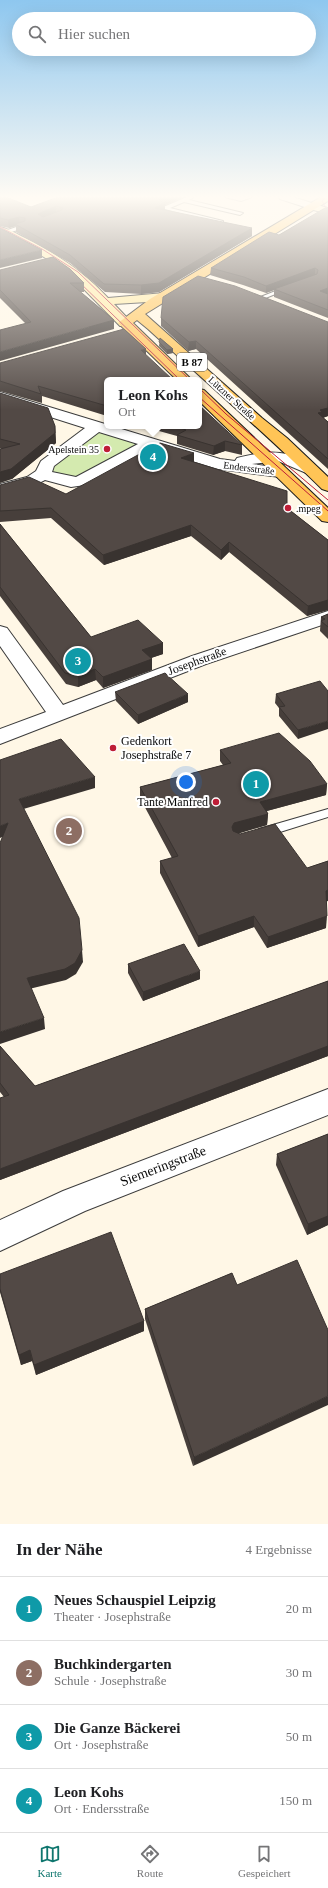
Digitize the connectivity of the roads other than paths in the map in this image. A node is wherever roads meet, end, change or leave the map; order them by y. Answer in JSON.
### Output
{"nodes":[{"id":1,"x":68,"y":268,"type":"edge"},
{"id":2,"x":211,"y":268,"type":"edge"},
{"id":3,"x":196,"y":277,"type":"junction"},
{"id":4,"x":210,"y":280,"type":"edge"},
{"id":5,"x":300,"y":284,"type":"edge"},
{"id":6,"x":246,"y":292,"type":"edge"},
{"id":7,"x":98,"y":293,"type":"junction"},
{"id":8,"x":164,"y":296,"type":"junction"},
{"id":9,"x":261,"y":298,"type":"junction"},
{"id":10,"x":112,"y":300,"type":"junction"},
{"id":11,"x":279,"y":305,"type":"edge"},
{"id":12,"x":128,"y":325,"type":"junction"},
{"id":13,"x":182,"y":377,"type":"edge"},
{"id":14,"x":0,"y":396,"type":"edge"},
{"id":15,"x":202,"y":396,"type":"edge"},
{"id":16,"x":97,"y":426,"type":"junction"},
{"id":17,"x":104,"y":428,"type":"edge"},
{"id":18,"x":107,"y":429,"type":"edge"},
{"id":19,"x":151,"y":443,"type":"junction"},
{"id":20,"x":264,"y":456,"type":"junction"},
{"id":21,"x":218,"y":464,"type":"junction"},
{"id":22,"x":311,"y":470,"type":"junction"},
{"id":23,"x":280,"y":472,"type":"junction"},
{"id":24,"x":43,"y":474,"type":"junction"},
{"id":25,"x":328,"y":486,"type":"edge"},
{"id":26,"x":0,"y":489,"type":"edge"},
{"id":27,"x":328,"y":517,"type":"edge"},
{"id":28,"x":328,"y":616,"type":"edge"},
{"id":29,"x":0,"y":632,"type":"edge"},
{"id":30,"x":58,"y":714,"type":"junction"},
{"id":31,"x":0,"y":737,"type":"edge"},
{"id":32,"x":328,"y":813,"type":"edge"},
{"id":33,"x":254,"y":835,"type":"edge"},
{"id":34,"x":328,"y":1102,"type":"edge"},
{"id":35,"x":0,"y":1236,"type":"edge"}],
"edges":[{"from":1,"to":7,"type":"main road","name":"Lützner Straße"},
{"from":2,"to":3,"type":"main road"},
{"from":3,"to":4,"type":"street"},
{"from":3,"to":8,"type":"main road"},
{"from":5,"to":9,"type":"lane"},
{"from":6,"to":9,"type":"street"},
{"from":7,"to":10,"type":"main road","name":"Lützner Straße"},
{"from":7,"to":12,"type":"main road","name":"Lützner Straße"},
{"from":8,"to":10,"type":"main road"},
{"from":8,"to":12,"type":"main road"},
{"from":9,"to":11,"type":"street"},
{"from":10,"to":12,"type":"main road","name":"Lützner Straße"},
{"from":12,"to":13,"type":"main road","name":"Lützner Straße","number":"B 87"},
{"from":12,"to":22,"type":"main road","name":"Lützner Straße","number":"B 87"},
{"from":14,"to":16,"type":"street","name":"Endersstraße"},
{"from":15,"to":20,"type":"main road","name":"Lützner Straße"},
{"from":16,"to":17,"type":"street","name":"Endersstraße"},
{"from":16,"to":24,"type":"street"},
{"from":18,"to":19,"type":"street","name":"Endersstraße"},
{"from":19,"to":21,"type":"street","name":"Endersstraße"},
{"from":19,"to":24,"type":"street"},
{"from":20,"to":21,"type":"street","name":"Endersstraße"},
{"from":20,"to":22,"type":"street","name":"Endersstraße"},
{"from":20,"to":23,"type":"main road","name":"Lützner Straße"},
{"from":21,"to":23,"type":"street","name":"Endersstraße"},
{"from":22,"to":25,"type":"main road","name":"Lützner Straße","number":"B 87"},
{"from":23,"to":27,"type":"main road","name":"Lützner Straße"},
{"from":24,"to":26,"type":"street"},
{"from":28,"to":30,"type":"street","name":"Josephstraße"},
{"from":29,"to":30,"type":"street"},
{"from":30,"to":31,"type":"street","name":"Josephstraße"},
{"from":32,"to":33,"type":"lane"},
{"from":34,"to":35,"type":"street","name":"Siemeringstraße"}]}
